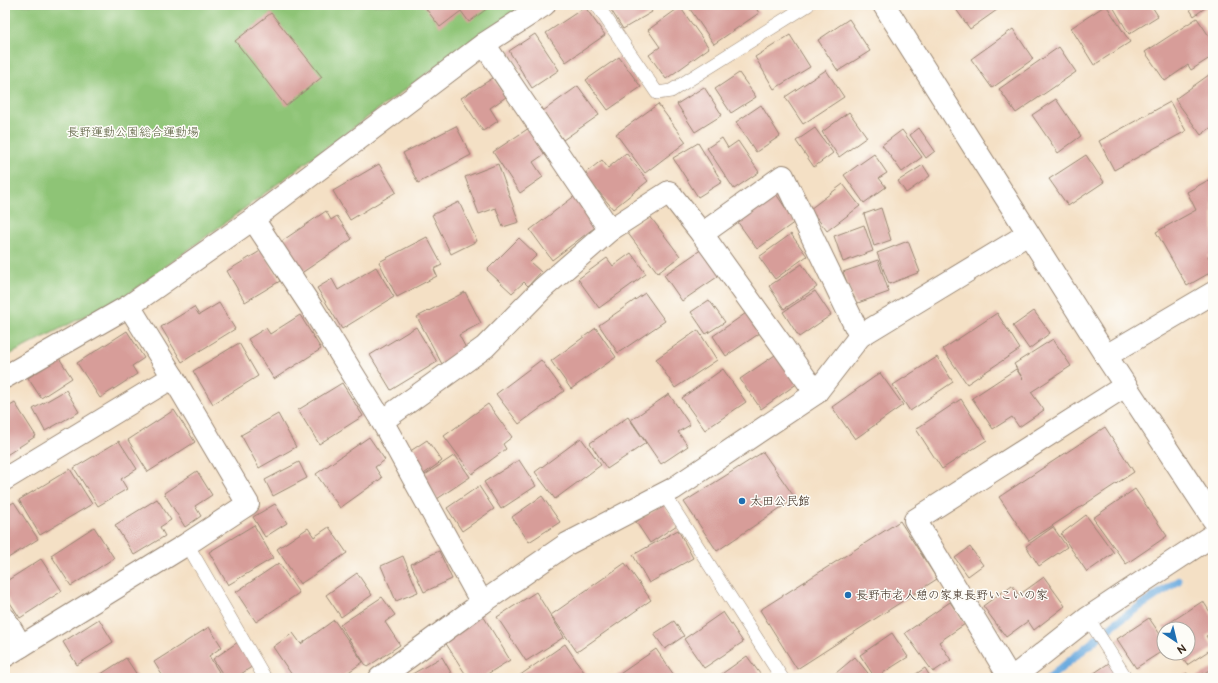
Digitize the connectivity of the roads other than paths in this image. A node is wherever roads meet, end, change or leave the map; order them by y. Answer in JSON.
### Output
{"nodes":[{"id":1,"x":544,"y":5,"type":"edge"},
{"id":2,"x":597,"y":5,"type":"edge"},
{"id":3,"x":808,"y":5,"type":"edge"},
{"id":4,"x":884,"y":5,"type":"edge"},
{"id":5,"x":484,"y":44,"type":"junction"},
{"id":6,"x":253,"y":219,"type":"junction"},
{"id":7,"x":610,"y":230,"type":"junction"},
{"id":8,"x":702,"y":234,"type":"junction"},
{"id":9,"x":1028,"y":234,"type":"junction"},
{"id":10,"x":1213,"y":293,"type":"edge"},
{"id":11,"x":129,"y":306,"type":"junction"},
{"id":12,"x":860,"y":336,"type":"junction"},
{"id":13,"x":1106,"y":356,"type":"junction"},
{"id":14,"x":5,"y":377,"type":"edge"},
{"id":15,"x":173,"y":377,"type":"junction"},
{"id":16,"x":1125,"y":386,"type":"junction"},
{"id":17,"x":816,"y":393,"type":"junction"},
{"id":18,"x":382,"y":421,"type":"junction"},
{"id":19,"x":5,"y":479,"type":"edge"},
{"id":20,"x":664,"y":494,"type":"junction"},
{"id":21,"x":1213,"y":520,"type":"edge"},
{"id":22,"x":1213,"y":535,"type":"edge"},
{"id":23,"x":187,"y":544,"type":"junction"},
{"id":24,"x":482,"y":603,"type":"junction"},
{"id":25,"x":5,"y":619,"type":"edge"},
{"id":26,"x":1090,"y":621,"type":"junction"},
{"id":27,"x":13,"y":651,"type":"edge"},
{"id":28,"x":265,"y":678,"type":"edge"},
{"id":29,"x":380,"y":678,"type":"edge"},
{"id":30,"x":782,"y":678,"type":"edge"},
{"id":31,"x":1011,"y":678,"type":"edge"},
{"id":32,"x":1126,"y":678,"type":"edge"}],
"edges":[{"from":1,"to":5,"type":"street"},
{"from":2,"to":3,"type":"lane"},
{"from":4,"to":9,"type":"street"},
{"from":5,"to":6,"type":"street"},
{"from":5,"to":7,"type":"street"},
{"from":6,"to":11,"type":"street"},
{"from":6,"to":18,"type":"street"},
{"from":7,"to":8,"type":"street"},
{"from":7,"to":18,"type":"street"},
{"from":8,"to":12,"type":"street"},
{"from":8,"to":17,"type":"street"},
{"from":9,"to":12,"type":"street"},
{"from":9,"to":13,"type":"street"},
{"from":10,"to":13,"type":"street"},
{"from":11,"to":14,"type":"street"},
{"from":11,"to":15,"type":"street"},
{"from":12,"to":17,"type":"street"},
{"from":13,"to":16,"type":"street"},
{"from":15,"to":19,"type":"street"},
{"from":15,"to":23,"type":"street"},
{"from":16,"to":21,"type":"street"},
{"from":16,"to":31,"type":"street"},
{"from":17,"to":20,"type":"street"},
{"from":18,"to":24,"type":"street"},
{"from":20,"to":24,"type":"street"},
{"from":20,"to":30,"type":"lane"},
{"from":22,"to":26,"type":"street"},
{"from":23,"to":27,"type":"street"},
{"from":23,"to":28,"type":"lane"},
{"from":24,"to":29,"type":"street"},
{"from":25,"to":27,"type":"street"},
{"from":26,"to":31,"type":"street"},
{"from":26,"to":32,"type":"lane"}]}
